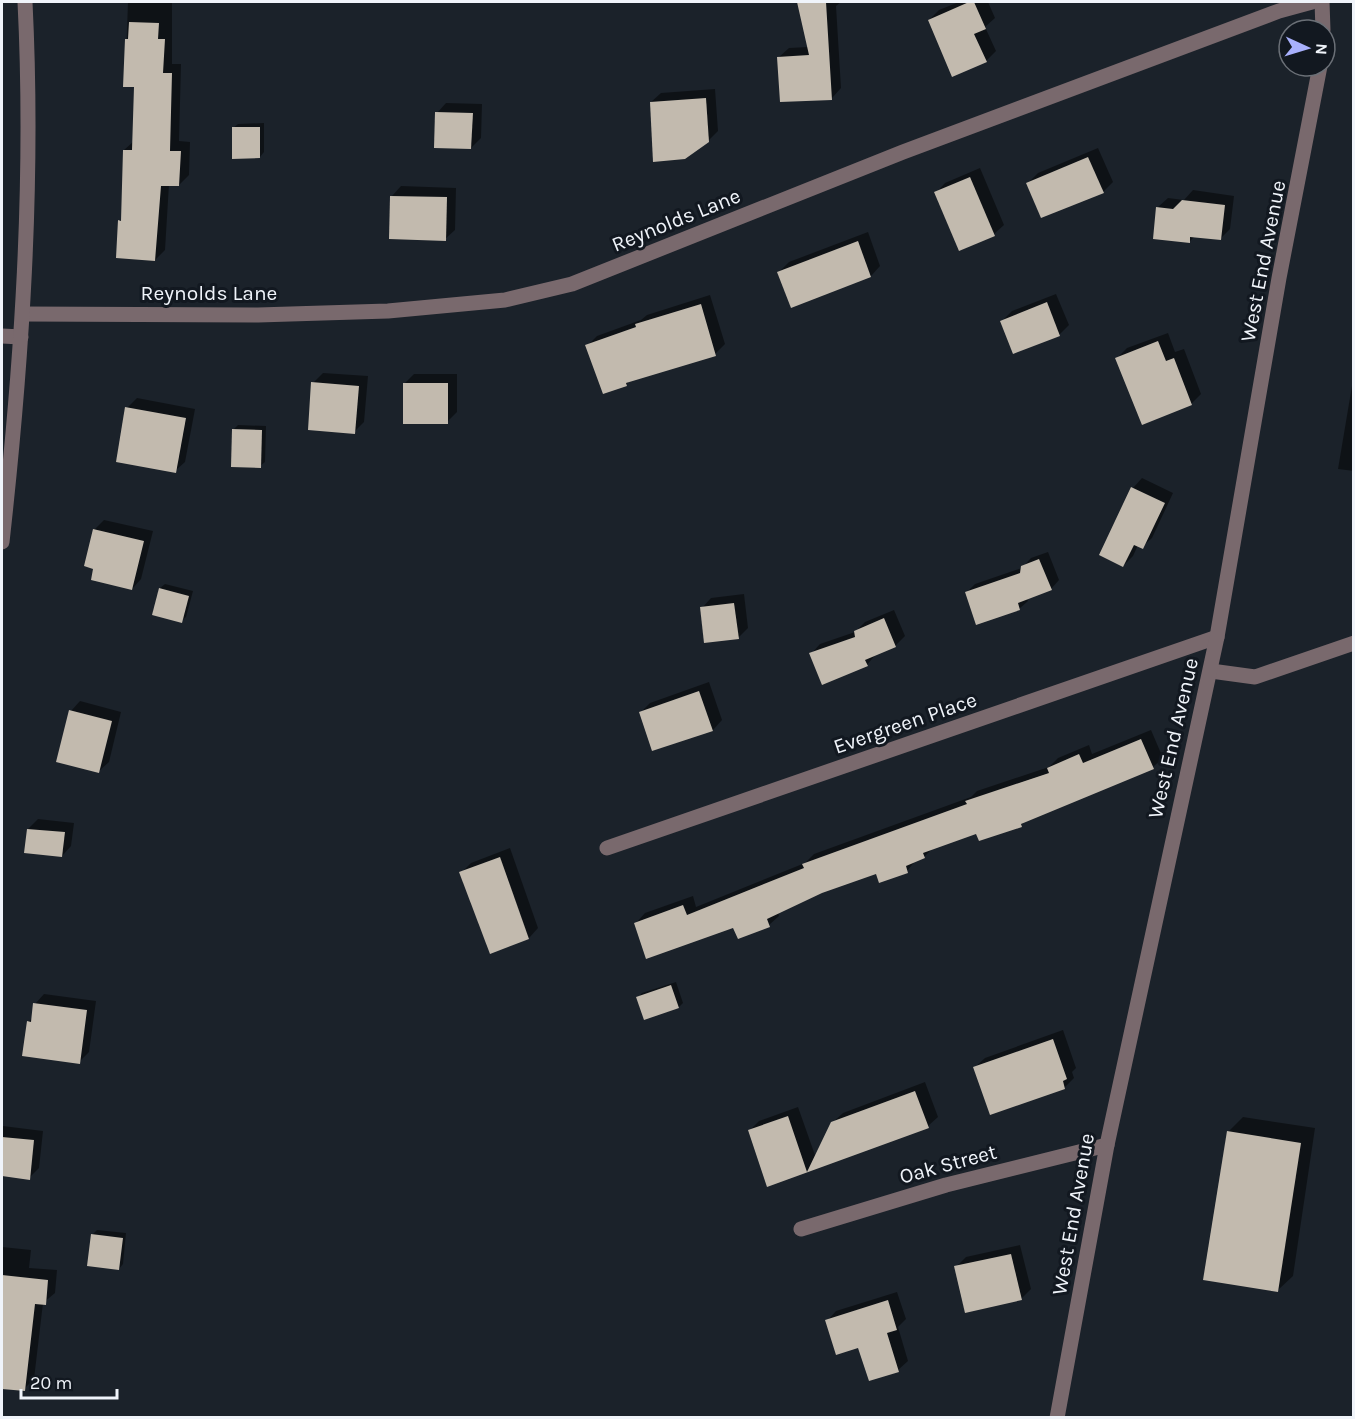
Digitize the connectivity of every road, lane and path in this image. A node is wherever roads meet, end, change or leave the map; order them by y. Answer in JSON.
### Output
{"nodes":[{"id":1,"x":25,"y":2,"type":"edge"},
{"id":2,"x":1312,"y":2,"type":"edge"},
{"id":3,"x":1322,"y":2,"type":"edge"},
{"id":4,"x":1323,"y":18,"type":"edge"},
{"id":5,"x":1318,"y":78,"type":"edge"},
{"id":6,"x":23,"y":314,"type":"junction"},
{"id":7,"x":2,"y":336,"type":"edge"},
{"id":8,"x":21,"y":337,"type":"junction"},
{"id":9,"x":2,"y":542,"type":"edge"},
{"id":10,"x":1217,"y":637,"type":"junction"},
{"id":11,"x":1353,"y":643,"type":"edge"},
{"id":12,"x":1210,"y":671,"type":"junction"},
{"id":13,"x":607,"y":848,"type":"dead end"},
{"id":14,"x":1107,"y":1144,"type":"junction"},
{"id":15,"x":801,"y":1229,"type":"dead end"},
{"id":16,"x":1057,"y":1418,"type":"edge"}],
"edges":[{"from":1,"to":6,"type":"street"},
{"from":2,"to":6,"type":"street","name":"Reynolds Lane"},
{"from":3,"to":4,"type":"street"},
{"from":5,"to":10,"type":"street","name":"West End Avenue"},
{"from":6,"to":8,"type":"street"},
{"from":7,"to":8,"type":"street"},
{"from":8,"to":9,"type":"street"},
{"from":10,"to":12,"type":"street","name":"West End Avenue"},
{"from":10,"to":13,"type":"street","name":"Evergreen Place"},
{"from":11,"to":12,"type":"street"},
{"from":12,"to":14,"type":"street","name":"West End Avenue"},
{"from":14,"to":15,"type":"street","name":"Oak Street"},
{"from":14,"to":16,"type":"street","name":"West End Avenue"}]}
